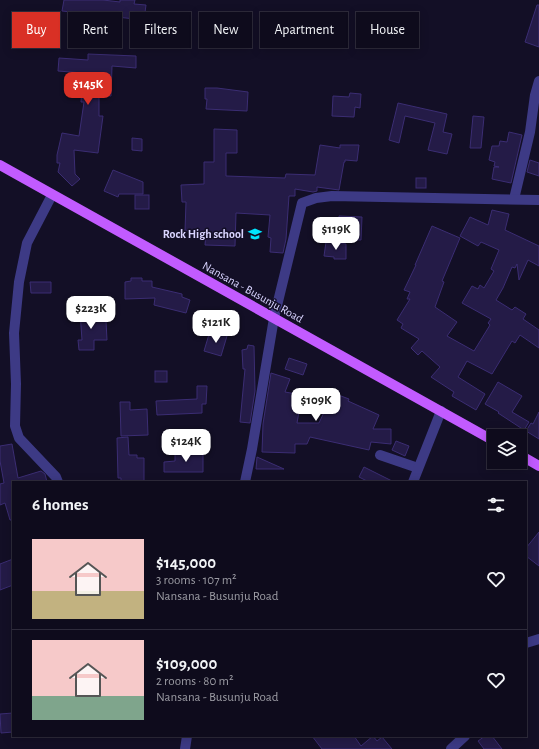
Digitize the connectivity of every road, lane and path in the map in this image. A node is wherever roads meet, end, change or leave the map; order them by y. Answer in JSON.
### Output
{"nodes":[{"id":1,"x":539,"y":81,"type":"edge"},
{"id":2,"x":0,"y":165,"type":"edge"},
{"id":3,"x":52,"y":195,"type":"junction"},
{"id":4,"x":514,"y":199,"type":"junction"},
{"id":5,"x":539,"y":200,"type":"edge"},
{"id":6,"x":274,"y":318,"type":"junction"},
{"id":7,"x":441,"y":411,"type":"junction"},
{"id":8,"x":487,"y":437,"type":"edge"},
{"id":9,"x":380,"y":456,"type":"dead end"},
{"id":10,"x":527,"y":459,"type":"edge"},
{"id":11,"x":539,"y":466,"type":"edge"},
{"id":12,"x":418,"y":468,"type":"junction"},
{"id":13,"x":58,"y":481,"type":"edge"},
{"id":14,"x":244,"y":481,"type":"edge"},
{"id":15,"x":413,"y":481,"type":"edge"},
{"id":16,"x":539,"y":639,"type":"edge"},
{"id":17,"x":527,"y":643,"type":"edge"},
{"id":18,"x":187,"y":737,"type":"edge"},
{"id":19,"x":464,"y":737,"type":"edge"},
{"id":20,"x":185,"y":749,"type":"edge"},
{"id":21,"x":451,"y":749,"type":"edge"}],
"edges":[{"from":1,"to":4,"type":"street"},
{"from":2,"to":3,"type":"main road","name":"Nansana - Busunju Road"},
{"from":3,"to":6,"type":"main road","name":"Nansana - Busunju Road"},
{"from":3,"to":13,"type":"street"},
{"from":4,"to":5,"type":"street"},
{"from":4,"to":6,"type":"street"},
{"from":6,"to":7,"type":"main road","name":"Nansana - Busunju Road"},
{"from":6,"to":14,"type":"street"},
{"from":7,"to":8,"type":"main road","name":"Nansana - Busunju Road"},
{"from":7,"to":12,"type":"street"},
{"from":9,"to":12,"type":"street"},
{"from":10,"to":11,"type":"main road"},
{"from":12,"to":15,"type":"street"},
{"from":16,"to":17,"type":"street"},
{"from":18,"to":20,"type":"street"},
{"from":19,"to":21,"type":"street"}]}
